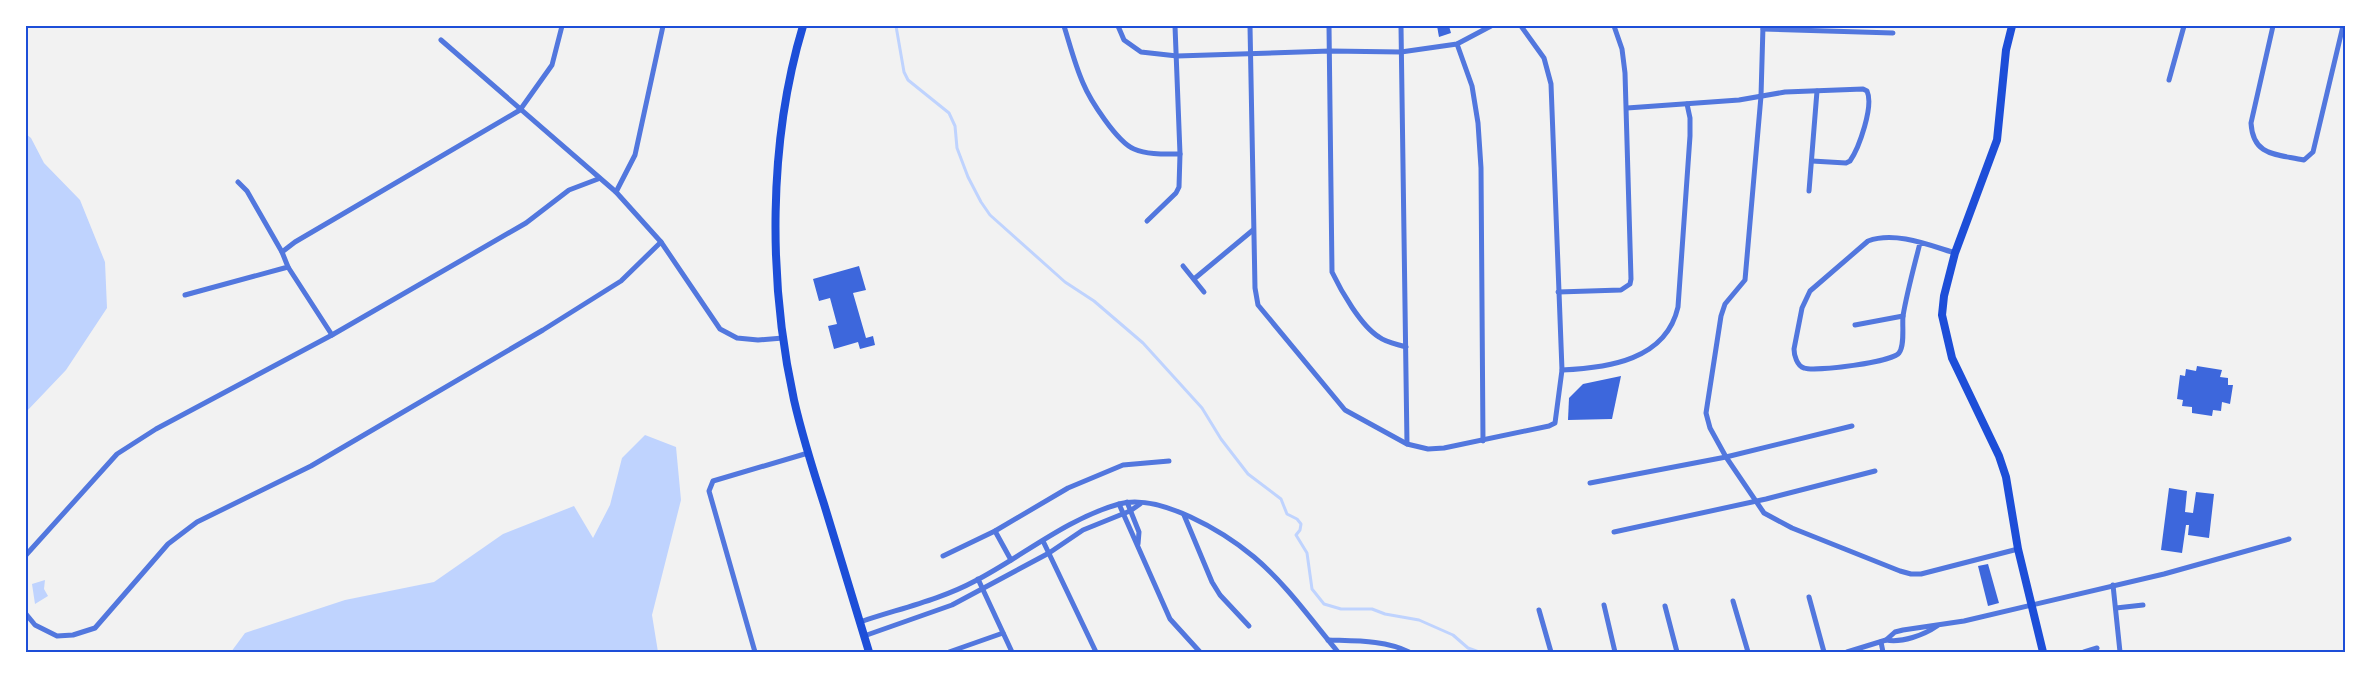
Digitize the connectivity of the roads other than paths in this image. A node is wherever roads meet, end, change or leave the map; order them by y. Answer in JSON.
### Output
{"nodes":[{"id":1,"x":562,"y":26,"type":"edge"},
{"id":2,"x":663,"y":26,"type":"edge"},
{"id":3,"x":802,"y":26,"type":"edge"},
{"id":4,"x":1064,"y":26,"type":"edge"},
{"id":5,"x":1118,"y":26,"type":"edge"},
{"id":6,"x":1175,"y":26,"type":"edge"},
{"id":7,"x":1250,"y":26,"type":"edge"},
{"id":8,"x":1329,"y":26,"type":"edge"},
{"id":9,"x":1401,"y":26,"type":"edge"},
{"id":10,"x":1491,"y":26,"type":"edge"},
{"id":11,"x":1521,"y":26,"type":"edge"},
{"id":12,"x":1614,"y":26,"type":"edge"},
{"id":13,"x":2012,"y":26,"type":"edge"},
{"id":14,"x":2184,"y":26,"type":"edge"},
{"id":15,"x":2273,"y":26,"type":"edge"},
{"id":16,"x":2343,"y":26,"type":"edge"},
{"id":17,"x":1763,"y":27,"type":"edge"},
{"id":18,"x":1893,"y":33,"type":"dead end"},
{"id":19,"x":441,"y":40,"type":"dead end"},
{"id":20,"x":1457,"y":44,"type":"junction"},
{"id":21,"x":1330,"y":51,"type":"junction"},
{"id":22,"x":1401,"y":52,"type":"junction"},
{"id":23,"x":1251,"y":54,"type":"junction"},
{"id":24,"x":1177,"y":56,"type":"junction"},
{"id":25,"x":2169,"y":80,"type":"dead end"},
{"id":26,"x":1817,"y":91,"type":"junction"},
{"id":27,"x":1761,"y":93,"type":"junction"},
{"id":28,"x":1687,"y":104,"type":"junction"},
{"id":29,"x":1627,"y":108,"type":"junction"},
{"id":30,"x":520,"y":110,"type":"junction"},
{"id":31,"x":1180,"y":154,"type":"junction"},
{"id":32,"x":1812,"y":161,"type":"junction"},
{"id":33,"x":598,"y":179,"type":"junction"},
{"id":34,"x":238,"y":182,"type":"dead end"},
{"id":35,"x":1809,"y":190,"type":"dead end"},
{"id":36,"x":616,"y":192,"type":"junction"},
{"id":37,"x":1147,"y":221,"type":"dead end"},
{"id":38,"x":1253,"y":230,"type":"junction"},
{"id":39,"x":661,"y":242,"type":"junction"},
{"id":40,"x":1920,"y":243,"type":"junction"},
{"id":41,"x":282,"y":252,"type":"junction"},
{"id":42,"x":1955,"y":253,"type":"junction"},
{"id":43,"x":1183,"y":266,"type":"dead end"},
{"id":44,"x":288,"y":267,"type":"junction"},
{"id":45,"x":1194,"y":279,"type":"junction"},
{"id":46,"x":1204,"y":291,"type":"dead end"},
{"id":47,"x":1558,"y":292,"type":"junction"},
{"id":48,"x":185,"y":295,"type":"dead end"},
{"id":49,"x":1903,"y":316,"type":"junction"},
{"id":50,"x":1855,"y":326,"type":"dead end"},
{"id":51,"x":332,"y":335,"type":"junction"},
{"id":52,"x":783,"y":338,"type":"junction"},
{"id":53,"x":1406,"y":347,"type":"junction"},
{"id":54,"x":1562,"y":370,"type":"junction"},
{"id":55,"x":1852,"y":426,"type":"dead end"},
{"id":56,"x":1483,"y":441,"type":"junction"},
{"id":57,"x":1407,"y":444,"type":"junction"},
{"id":58,"x":808,"y":453,"type":"junction"},
{"id":59,"x":1726,"y":457,"type":"junction"},
{"id":60,"x":1169,"y":461,"type":"dead end"},
{"id":61,"x":1875,"y":471,"type":"dead end"},
{"id":62,"x":1590,"y":483,"type":"dead end"},
{"id":63,"x":1757,"y":501,"type":"junction"},
{"id":64,"x":1127,"y":502,"type":"junction"},
{"id":65,"x":1119,"y":504,"type":"junction"},
{"id":66,"x":1141,"y":504,"type":"junction"},
{"id":67,"x":1130,"y":511,"type":"junction"},
{"id":68,"x":1122,"y":514,"type":"junction"},
{"id":69,"x":1183,"y":514,"type":"junction"},
{"id":70,"x":995,"y":531,"type":"junction"},
{"id":71,"x":1614,"y":532,"type":"dead end"},
{"id":72,"x":2289,"y":539,"type":"dead end"},
{"id":73,"x":1043,"y":541,"type":"junction"},
{"id":74,"x":1138,"y":544,"type":"junction"},
{"id":75,"x":2018,"y":549,"type":"junction"},
{"id":76,"x":1049,"y":553,"type":"junction"},
{"id":77,"x":26,"y":555,"type":"edge"},
{"id":78,"x":943,"y":556,"type":"dead end"},
{"id":79,"x":1011,"y":560,"type":"junction"},
{"id":80,"x":978,"y":579,"type":"junction"},
{"id":81,"x":2113,"y":585,"type":"junction"},
{"id":82,"x":984,"y":589,"type":"junction"},
{"id":83,"x":1809,"y":597,"type":"dead end"},
{"id":84,"x":1733,"y":600,"type":"dead end"},
{"id":85,"x":1604,"y":605,"type":"dead end"},
{"id":86,"x":2030,"y":605,"type":"junction"},
{"id":87,"x":2143,"y":605,"type":"dead end"},
{"id":88,"x":1665,"y":606,"type":"dead end"},
{"id":89,"x":2116,"y":608,"type":"junction"},
{"id":90,"x":1539,"y":610,"type":"dead end"},
{"id":91,"x":26,"y":614,"type":"edge"},
{"id":92,"x":860,"y":622,"type":"junction"},
{"id":93,"x":1249,"y":626,"type":"dead end"},
{"id":94,"x":1003,"y":633,"type":"junction"},
{"id":95,"x":864,"y":636,"type":"junction"},
{"id":96,"x":1328,"y":639,"type":"junction"},
{"id":97,"x":1883,"y":641,"type":"junction"},
{"id":98,"x":2097,"y":648,"type":"dead end"},
{"id":99,"x":756,"y":652,"type":"edge"},
{"id":100,"x":869,"y":652,"type":"edge"},
{"id":101,"x":949,"y":652,"type":"edge"},
{"id":102,"x":1012,"y":652,"type":"edge"},
{"id":103,"x":1096,"y":652,"type":"edge"},
{"id":104,"x":1200,"y":652,"type":"edge"},
{"id":105,"x":1338,"y":652,"type":"edge"},
{"id":106,"x":1409,"y":652,"type":"edge"},
{"id":107,"x":1551,"y":652,"type":"edge"},
{"id":108,"x":1615,"y":652,"type":"edge"},
{"id":109,"x":1677,"y":652,"type":"edge"},
{"id":110,"x":1748,"y":652,"type":"edge"},
{"id":111,"x":1824,"y":652,"type":"edge"},
{"id":112,"x":1848,"y":652,"type":"edge"},
{"id":113,"x":1883,"y":652,"type":"edge"},
{"id":114,"x":2043,"y":652,"type":"edge"},
{"id":115,"x":2084,"y":652,"type":"edge"},
{"id":116,"x":2120,"y":652,"type":"edge"}],
"edges":[{"from":1,"to":30,"type":"street"},
{"from":2,"to":36,"type":"street"},
{"from":3,"to":52,"type":"main road"},
{"from":4,"to":31,"type":"street"},
{"from":5,"to":24,"type":"street"},
{"from":6,"to":24,"type":"street"},
{"from":7,"to":23,"type":"street"},
{"from":8,"to":21,"type":"street"},
{"from":9,"to":22,"type":"street"},
{"from":10,"to":20,"type":"street"},
{"from":11,"to":47,"type":"street"},
{"from":12,"to":29,"type":"street"},
{"from":13,"to":42,"type":"main road"},
{"from":14,"to":25,"type":"street"},
{"from":15,"to":16,"type":"street"},
{"from":17,"to":18,"type":"street"},
{"from":17,"to":27,"type":"street"},
{"from":19,"to":30,"type":"street"},
{"from":20,"to":22,"type":"street"},
{"from":20,"to":56,"type":"street"},
{"from":21,"to":22,"type":"street"},
{"from":21,"to":23,"type":"street"},
{"from":21,"to":53,"type":"street"},
{"from":22,"to":53,"type":"street"},
{"from":23,"to":24,"type":"street"},
{"from":23,"to":38,"type":"street"},
{"from":24,"to":31,"type":"street"},
{"from":26,"to":27,"type":"street"},
{"from":26,"to":32,"type":"street"},
{"from":26,"to":32,"type":"street"},
{"from":27,"to":28,"type":"street"},
{"from":27,"to":59,"type":"street"},
{"from":28,"to":29,"type":"street"},
{"from":28,"to":54,"type":"street"},
{"from":29,"to":47,"type":"street"},
{"from":30,"to":33,"type":"street"},
{"from":30,"to":41,"type":"street"},
{"from":31,"to":37,"type":"street"},
{"from":32,"to":35,"type":"street"},
{"from":33,"to":36,"type":"street"},
{"from":33,"to":51,"type":"street"},
{"from":34,"to":41,"type":"street"},
{"from":36,"to":39,"type":"street"},
{"from":38,"to":45,"type":"street"},
{"from":38,"to":57,"type":"street"},
{"from":39,"to":52,"type":"street"},
{"from":39,"to":91,"type":"street"},
{"from":40,"to":42,"type":"street"},
{"from":40,"to":49,"type":"street"},
{"from":40,"to":49,"type":"street"},
{"from":41,"to":44,"type":"street"},
{"from":42,"to":75,"type":"main road"},
{"from":43,"to":45,"type":"street"},
{"from":44,"to":48,"type":"street"},
{"from":44,"to":51,"type":"street"},
{"from":45,"to":46,"type":"street"},
{"from":47,"to":54,"type":"street"},
{"from":49,"to":50,"type":"street"},
{"from":51,"to":77,"type":"street"},
{"from":52,"to":58,"type":"main road"},
{"from":53,"to":57,"type":"street"},
{"from":54,"to":56,"type":"street"},
{"from":55,"to":59,"type":"street"},
{"from":56,"to":57,"type":"street"},
{"from":58,"to":92,"type":"main road"},
{"from":58,"to":99,"type":"street"},
{"from":59,"to":62,"type":"street"},
{"from":59,"to":63,"type":"street"},
{"from":60,"to":70,"type":"street"},
{"from":61,"to":63,"type":"street"},
{"from":63,"to":71,"type":"street"},
{"from":63,"to":75,"type":"street"},
{"from":64,"to":65,"type":"street"},
{"from":64,"to":66,"type":"street"},
{"from":64,"to":67,"type":"street"},
{"from":65,"to":68,"type":"street"},
{"from":65,"to":73,"type":"street"},
{"from":66,"to":67,"type":"street"},
{"from":66,"to":69,"type":"street"},
{"from":67,"to":68,"type":"street"},
{"from":67,"to":74,"type":"street"},
{"from":68,"to":74,"type":"street"},
{"from":68,"to":76,"type":"street"},
{"from":69,"to":93,"type":"street"},
{"from":69,"to":96,"type":"street"},
{"from":70,"to":78,"type":"street"},
{"from":70,"to":79,"type":"street"},
{"from":72,"to":81,"type":"street"},
{"from":73,"to":76,"type":"street"},
{"from":73,"to":79,"type":"street"},
{"from":74,"to":104,"type":"street"},
{"from":75,"to":86,"type":"main road"},
{"from":76,"to":82,"type":"street"},
{"from":76,"to":103,"type":"street"},
{"from":79,"to":80,"type":"street"},
{"from":80,"to":82,"type":"street"},
{"from":80,"to":92,"type":"street"},
{"from":81,"to":86,"type":"street"},
{"from":81,"to":89,"type":"street"},
{"from":82,"to":94,"type":"street"},
{"from":82,"to":95,"type":"street"},
{"from":83,"to":111,"type":"street"},
{"from":84,"to":110,"type":"street"},
{"from":85,"to":108,"type":"street"},
{"from":86,"to":97,"type":"street"},
{"from":86,"to":114,"type":"main road"},
{"from":87,"to":89,"type":"street"},
{"from":88,"to":109,"type":"street"},
{"from":89,"to":116,"type":"street"},
{"from":90,"to":107,"type":"street"},
{"from":92,"to":95,"type":"main road"},
{"from":94,"to":101,"type":"street"},
{"from":94,"to":102,"type":"street"},
{"from":95,"to":100,"type":"main road"},
{"from":96,"to":105,"type":"street"},
{"from":96,"to":106,"type":"street"},
{"from":97,"to":112,"type":"street"},
{"from":97,"to":113,"type":"street"},
{"from":98,"to":115,"type":"street"}]}
